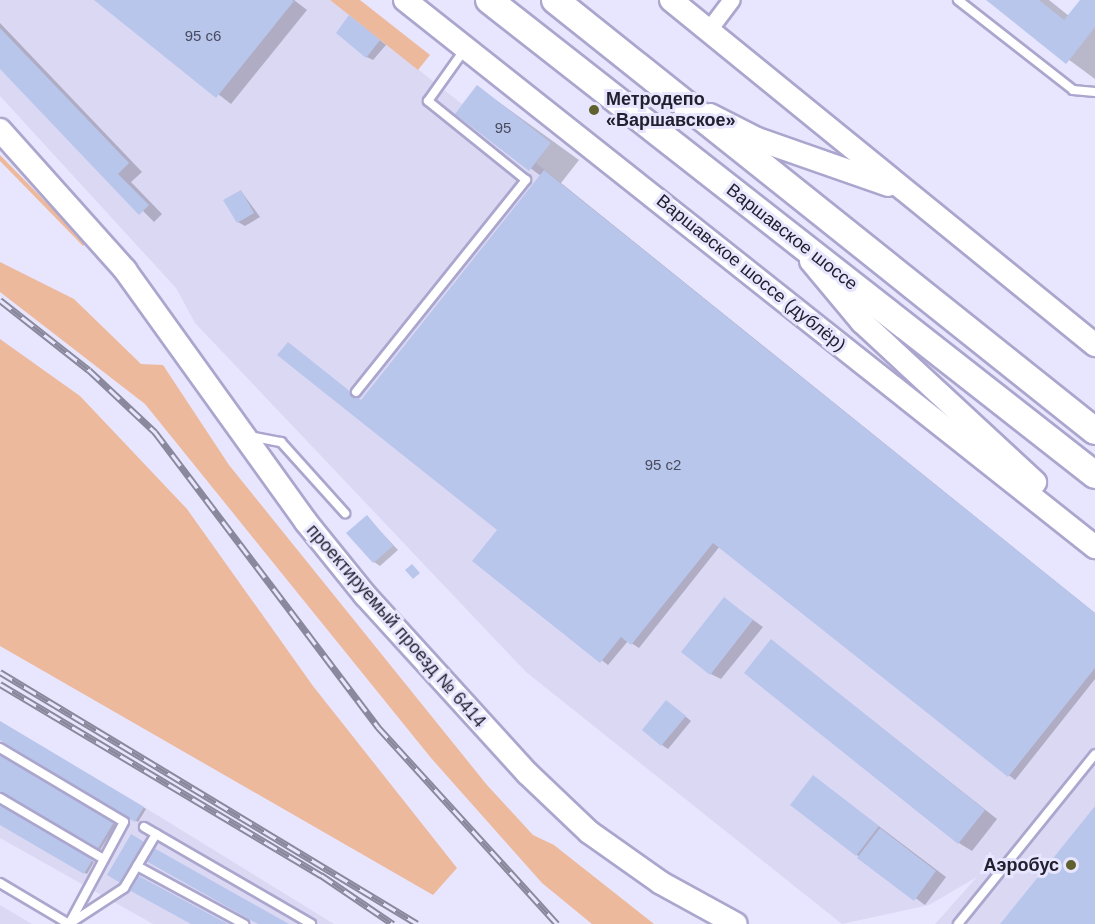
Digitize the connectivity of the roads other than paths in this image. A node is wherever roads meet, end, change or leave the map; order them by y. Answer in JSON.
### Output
{"nodes":[{"id":1,"x":405,"y":0,"type":"edge"},
{"id":2,"x":489,"y":0,"type":"edge"},
{"id":3,"x":555,"y":0,"type":"edge"},
{"id":4,"x":671,"y":0,"type":"edge"},
{"id":5,"x":732,"y":0,"type":"edge"},
{"id":6,"x":958,"y":0,"type":"edge"},
{"id":7,"x":710,"y":29,"type":"junction"},
{"id":8,"x":466,"y":47,"type":"junction"},
{"id":9,"x":1095,"y":92,"type":"edge"},
{"id":10,"x":691,"y":106,"type":"junction"},
{"id":11,"x":0,"y":130,"type":"edge"},
{"id":12,"x":929,"y":207,"type":"junction"},
{"id":13,"x":791,"y":237,"type":"junction"},
{"id":14,"x":1095,"y":345,"type":"edge"},
{"id":15,"x":356,"y":392,"type":"dead end"},
{"id":16,"x":1095,"y":431,"type":"edge"},
{"id":17,"x":243,"y":436,"type":"junction"},
{"id":18,"x":1086,"y":468,"type":"edge"},
{"id":19,"x":345,"y":513,"type":"dead end"},
{"id":20,"x":1095,"y":539,"type":"edge"},
{"id":21,"x":1095,"y":547,"type":"edge"},
{"id":22,"x":0,"y":748,"type":"edge"},
{"id":23,"x":1095,"y":754,"type":"edge"},
{"id":24,"x":0,"y":798,"type":"edge"},
{"id":25,"x":144,"y":827,"type":"dead end"},
{"id":26,"x":156,"y":834,"type":"junction"},
{"id":27,"x":102,"y":858,"type":"junction"},
{"id":28,"x":137,"y":866,"type":"junction"},
{"id":29,"x":0,"y":883,"type":"edge"},
{"id":30,"x":306,"y":923,"type":"edge"},
{"id":31,"x":69,"y":924,"type":"edge"},
{"id":32,"x":244,"y":924,"type":"edge"},
{"id":33,"x":735,"y":924,"type":"edge"},
{"id":34,"x":958,"y":924,"type":"edge"}],
"edges":[{"from":1,"to":8,"type":"main road","name":"Варшавское шоссе (дублёр)"},
{"from":2,"to":13,"type":"main road","name":"Варшавское шоссе"},
{"from":3,"to":10,"type":"main road"},
{"from":4,"to":7,"type":"main road"},
{"from":5,"to":7,"type":"street"},
{"from":6,"to":9,"type":"lane"},
{"from":7,"to":12,"type":"main road"},
{"from":8,"to":15,"type":"lane"},
{"from":8,"to":21,"type":"main road","name":"Варшавское шоссе (дублёр)"},
{"from":10,"to":12,"type":"main road"},
{"from":10,"to":16,"type":"main road"},
{"from":11,"to":17,"type":"main road","name":"проектируемый проезд № 6414"},
{"from":12,"to":14,"type":"main road"},
{"from":13,"to":18,"type":"main road","name":"Варшавское шоссе"},
{"from":13,"to":20,"type":"main road"},
{"from":17,"to":19,"type":"lane"},
{"from":17,"to":33,"type":"main road","name":"проектируемый проезд № 6414"},
{"from":22,"to":27,"type":"lane"},
{"from":23,"to":34,"type":"lane"},
{"from":24,"to":27,"type":"lane"},
{"from":25,"to":26,"type":"lane"},
{"from":26,"to":28,"type":"lane"},
{"from":26,"to":30,"type":"lane"},
{"from":27,"to":31,"type":"lane"},
{"from":28,"to":31,"type":"lane"},
{"from":28,"to":32,"type":"lane"},
{"from":29,"to":31,"type":"lane"}]}
